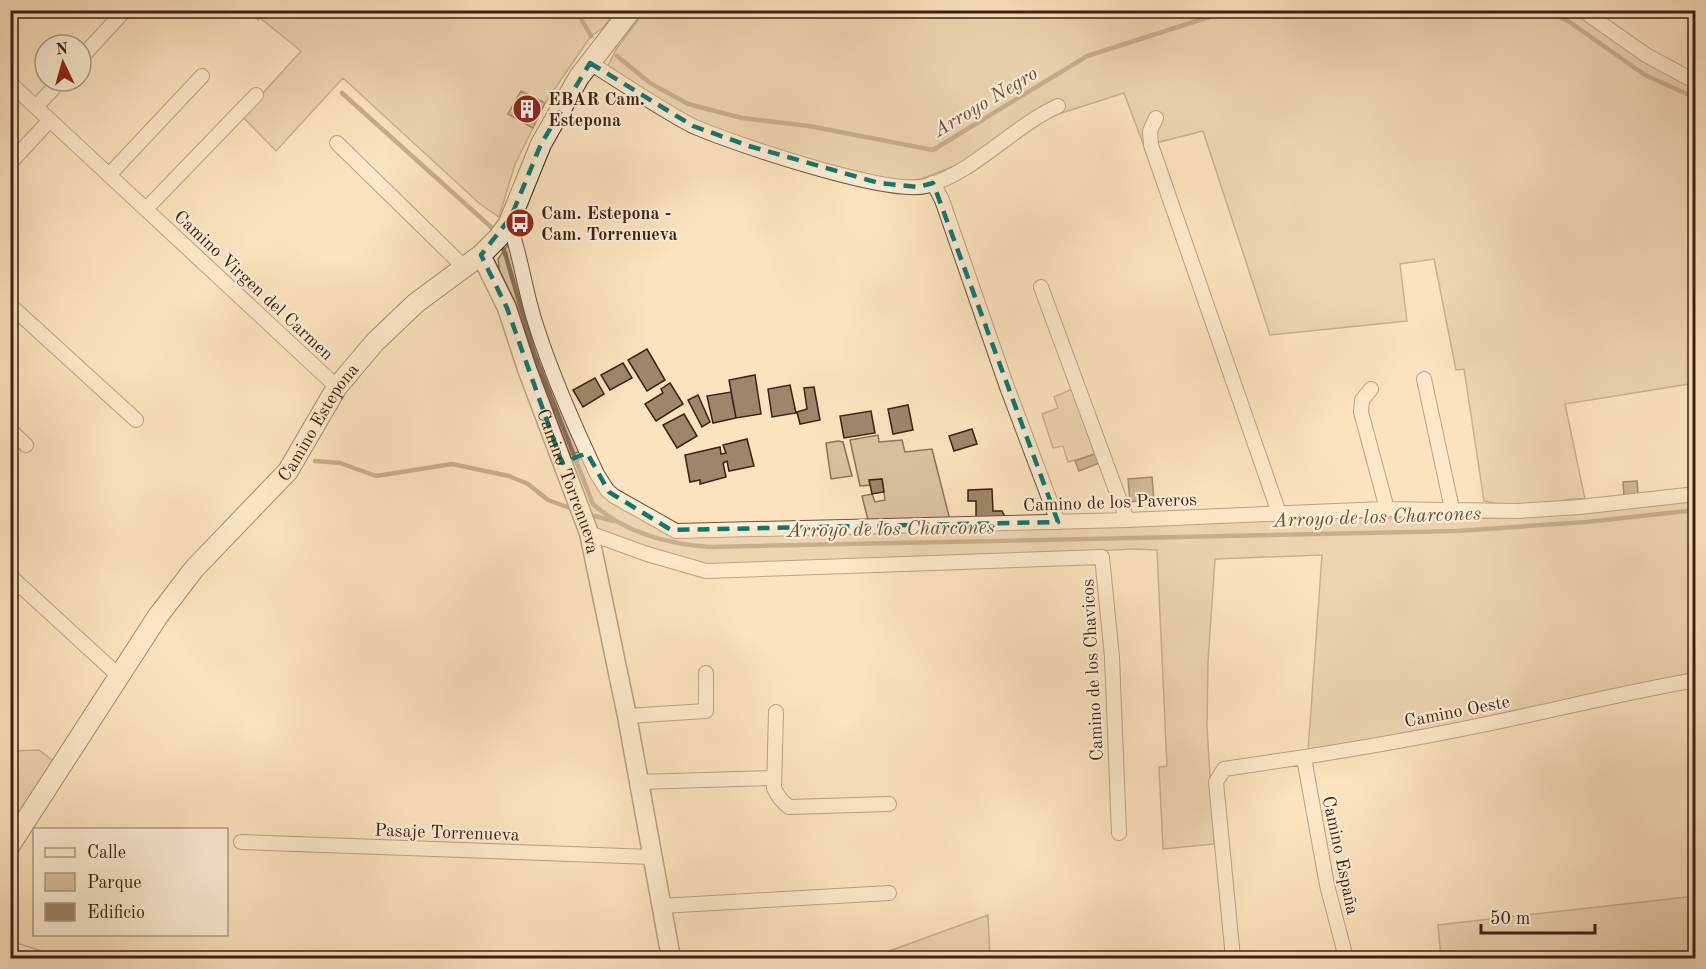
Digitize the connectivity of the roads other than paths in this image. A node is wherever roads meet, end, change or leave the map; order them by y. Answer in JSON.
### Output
{"nodes":[{"id":1,"x":126,"y":10,"type":"edge"},
{"id":2,"x":631,"y":10,"type":"edge"},
{"id":3,"x":1582,"y":10,"type":"edge"},
{"id":4,"x":93,"y":45,"type":"edge"},
{"id":5,"x":590,"y":63,"type":"junction"},
{"id":6,"x":202,"y":76,"type":"dead end"},
{"id":7,"x":1695,"y":82,"type":"edge"},
{"id":8,"x":10,"y":83,"type":"edge"},
{"id":9,"x":49,"y":93,"type":"edge"},
{"id":10,"x":256,"y":95,"type":"dead end"},
{"id":11,"x":1058,"y":106,"type":"dead end"},
{"id":12,"x":36,"y":107,"type":"junction"},
{"id":13,"x":1156,"y":118,"type":"dead end"},
{"id":14,"x":50,"y":120,"type":"junction"},
{"id":15,"x":337,"y":143,"type":"dead end"},
{"id":16,"x":10,"y":163,"type":"edge"},
{"id":17,"x":109,"y":175,"type":"junction"},
{"id":18,"x":933,"y":183,"type":"junction"},
{"id":19,"x":146,"y":209,"type":"junction"},
{"id":20,"x":497,"y":238,"type":"junction"},
{"id":21,"x":464,"y":267,"type":"junction"},
{"id":22,"x":1041,"y":287,"type":"dead end"},
{"id":23,"x":10,"y":305,"type":"edge"},
{"id":24,"x":537,"y":365,"type":"junction"},
{"id":25,"x":1424,"y":379,"type":"dead end"},
{"id":26,"x":337,"y":387,"type":"junction"},
{"id":27,"x":1371,"y":389,"type":"dead end"},
{"id":28,"x":135,"y":420,"type":"dead end"},
{"id":29,"x":10,"y":430,"type":"edge"},
{"id":30,"x":26,"y":445,"type":"dead end"},
{"id":31,"x":575,"y":458,"type":"junction"},
{"id":32,"x":1695,"y":494,"type":"edge"},
{"id":33,"x":1387,"y":509,"type":"junction"},
{"id":34,"x":1452,"y":509,"type":"junction"},
{"id":35,"x":1279,"y":513,"type":"junction"},
{"id":36,"x":1127,"y":520,"type":"junction"},
{"id":37,"x":1058,"y":522,"type":"junction"},
{"id":38,"x":589,"y":533,"type":"junction"},
{"id":39,"x":10,"y":576,"type":"edge"},
{"id":40,"x":112,"y":669,"type":"junction"},
{"id":41,"x":706,"y":673,"type":"dead end"},
{"id":42,"x":1695,"y":680,"type":"edge"},
{"id":43,"x":776,"y":712,"type":"dead end"},
{"id":44,"x":627,"y":716,"type":"junction"},
{"id":45,"x":1304,"y":758,"type":"junction"},
{"id":46,"x":773,"y":778,"type":"junction"},
{"id":47,"x":638,"y":782,"type":"junction"},
{"id":48,"x":888,"y":804,"type":"dead end"},
{"id":49,"x":1119,"y":833,"type":"dead end"},
{"id":50,"x":241,"y":842,"type":"dead end"},
{"id":51,"x":10,"y":845,"type":"edge"},
{"id":52,"x":652,"y":857,"type":"junction"},
{"id":53,"x":889,"y":893,"type":"dead end"},
{"id":54,"x":661,"y":906,"type":"junction"},
{"id":55,"x":10,"y":949,"type":"edge"},
{"id":56,"x":39,"y":958,"type":"edge"},
{"id":57,"x":672,"y":958,"type":"edge"},
{"id":58,"x":1233,"y":958,"type":"edge"},
{"id":59,"x":1346,"y":958,"type":"edge"}],
"edges":[{"from":1,"to":4,"type":"street"},
{"from":2,"to":5,"type":"main road"},
{"from":3,"to":7,"type":"street"},
{"from":5,"to":18,"type":"street"},
{"from":5,"to":20,"type":"main road"},
{"from":6,"to":17,"type":"street"},
{"from":8,"to":12,"type":"street","name":"Camino Virgen del Carmen"},
{"from":9,"to":12,"type":"street"},
{"from":10,"to":19,"type":"street","name":"Camino Virgen del Carmen"},
{"from":11,"to":18,"type":"street"},
{"from":12,"to":14,"type":"street","name":"Camino Virgen del Carmen"},
{"from":13,"to":35,"type":"street"},
{"from":14,"to":16,"type":"street"},
{"from":14,"to":17,"type":"street","name":"Camino Virgen del Carmen"},
{"from":15,"to":21,"type":"street"},
{"from":17,"to":19,"type":"street","name":"Camino Virgen del Carmen"},
{"from":18,"to":37,"type":"street"},
{"from":19,"to":26,"type":"street","name":"Camino Virgen del Carmen"},
{"from":20,"to":21,"type":"main road","name":"Camino Estepona"},
{"from":20,"to":24,"type":"street","name":"Camino Torrenueva"},
{"from":20,"to":24,"type":"street","name":"Camino de los Paveros"},
{"from":21,"to":26,"type":"main road","name":"Camino Estepona"},
{"from":22,"to":36,"type":"street"},
{"from":23,"to":28,"type":"street"},
{"from":24,"to":31,"type":"street","name":"Camino Torrenueva"},
{"from":24,"to":31,"type":"street","name":"Camino de los Paveros"},
{"from":25,"to":34,"type":"street"},
{"from":26,"to":40,"type":"main road","name":"Camino Estepona"},
{"from":27,"to":33,"type":"street"},
{"from":29,"to":30,"type":"street"},
{"from":31,"to":37,"type":"street","name":"Camino de los Paveros"},
{"from":31,"to":38,"type":"street","name":"Camino Torrenueva"},
{"from":32,"to":34,"type":"street","name":"Camino de los Paveros"},
{"from":33,"to":34,"type":"street","name":"Camino de los Paveros"},
{"from":33,"to":35,"type":"street","name":"Camino de los Paveros"},
{"from":35,"to":36,"type":"street","name":"Camino de los Paveros"},
{"from":36,"to":37,"type":"street","name":"Camino de los Paveros"},
{"from":38,"to":44,"type":"street","name":"Camino Torrenueva"},
{"from":38,"to":49,"type":"street","name":"Camino de los Chavicos"},
{"from":39,"to":40,"type":"street"},
{"from":40,"to":51,"type":"main road","name":"Camino Estepona"},
{"from":41,"to":44,"type":"street"},
{"from":42,"to":45,"type":"street","name":"Camino Oeste"},
{"from":43,"to":46,"type":"street"},
{"from":44,"to":47,"type":"street","name":"Camino Torrenueva"},
{"from":45,"to":58,"type":"street","name":"Camino Oeste"},
{"from":45,"to":59,"type":"street","name":"Camino España"},
{"from":46,"to":47,"type":"street"},
{"from":46,"to":48,"type":"street"},
{"from":47,"to":52,"type":"street","name":"Camino Torrenueva"},
{"from":50,"to":52,"type":"street","name":"Pasaje Torrenueva"},
{"from":52,"to":54,"type":"street","name":"Camino Torrenueva"},
{"from":53,"to":54,"type":"street"},
{"from":54,"to":57,"type":"street","name":"Camino Torrenueva"},
{"from":55,"to":56,"type":"street"}]}
